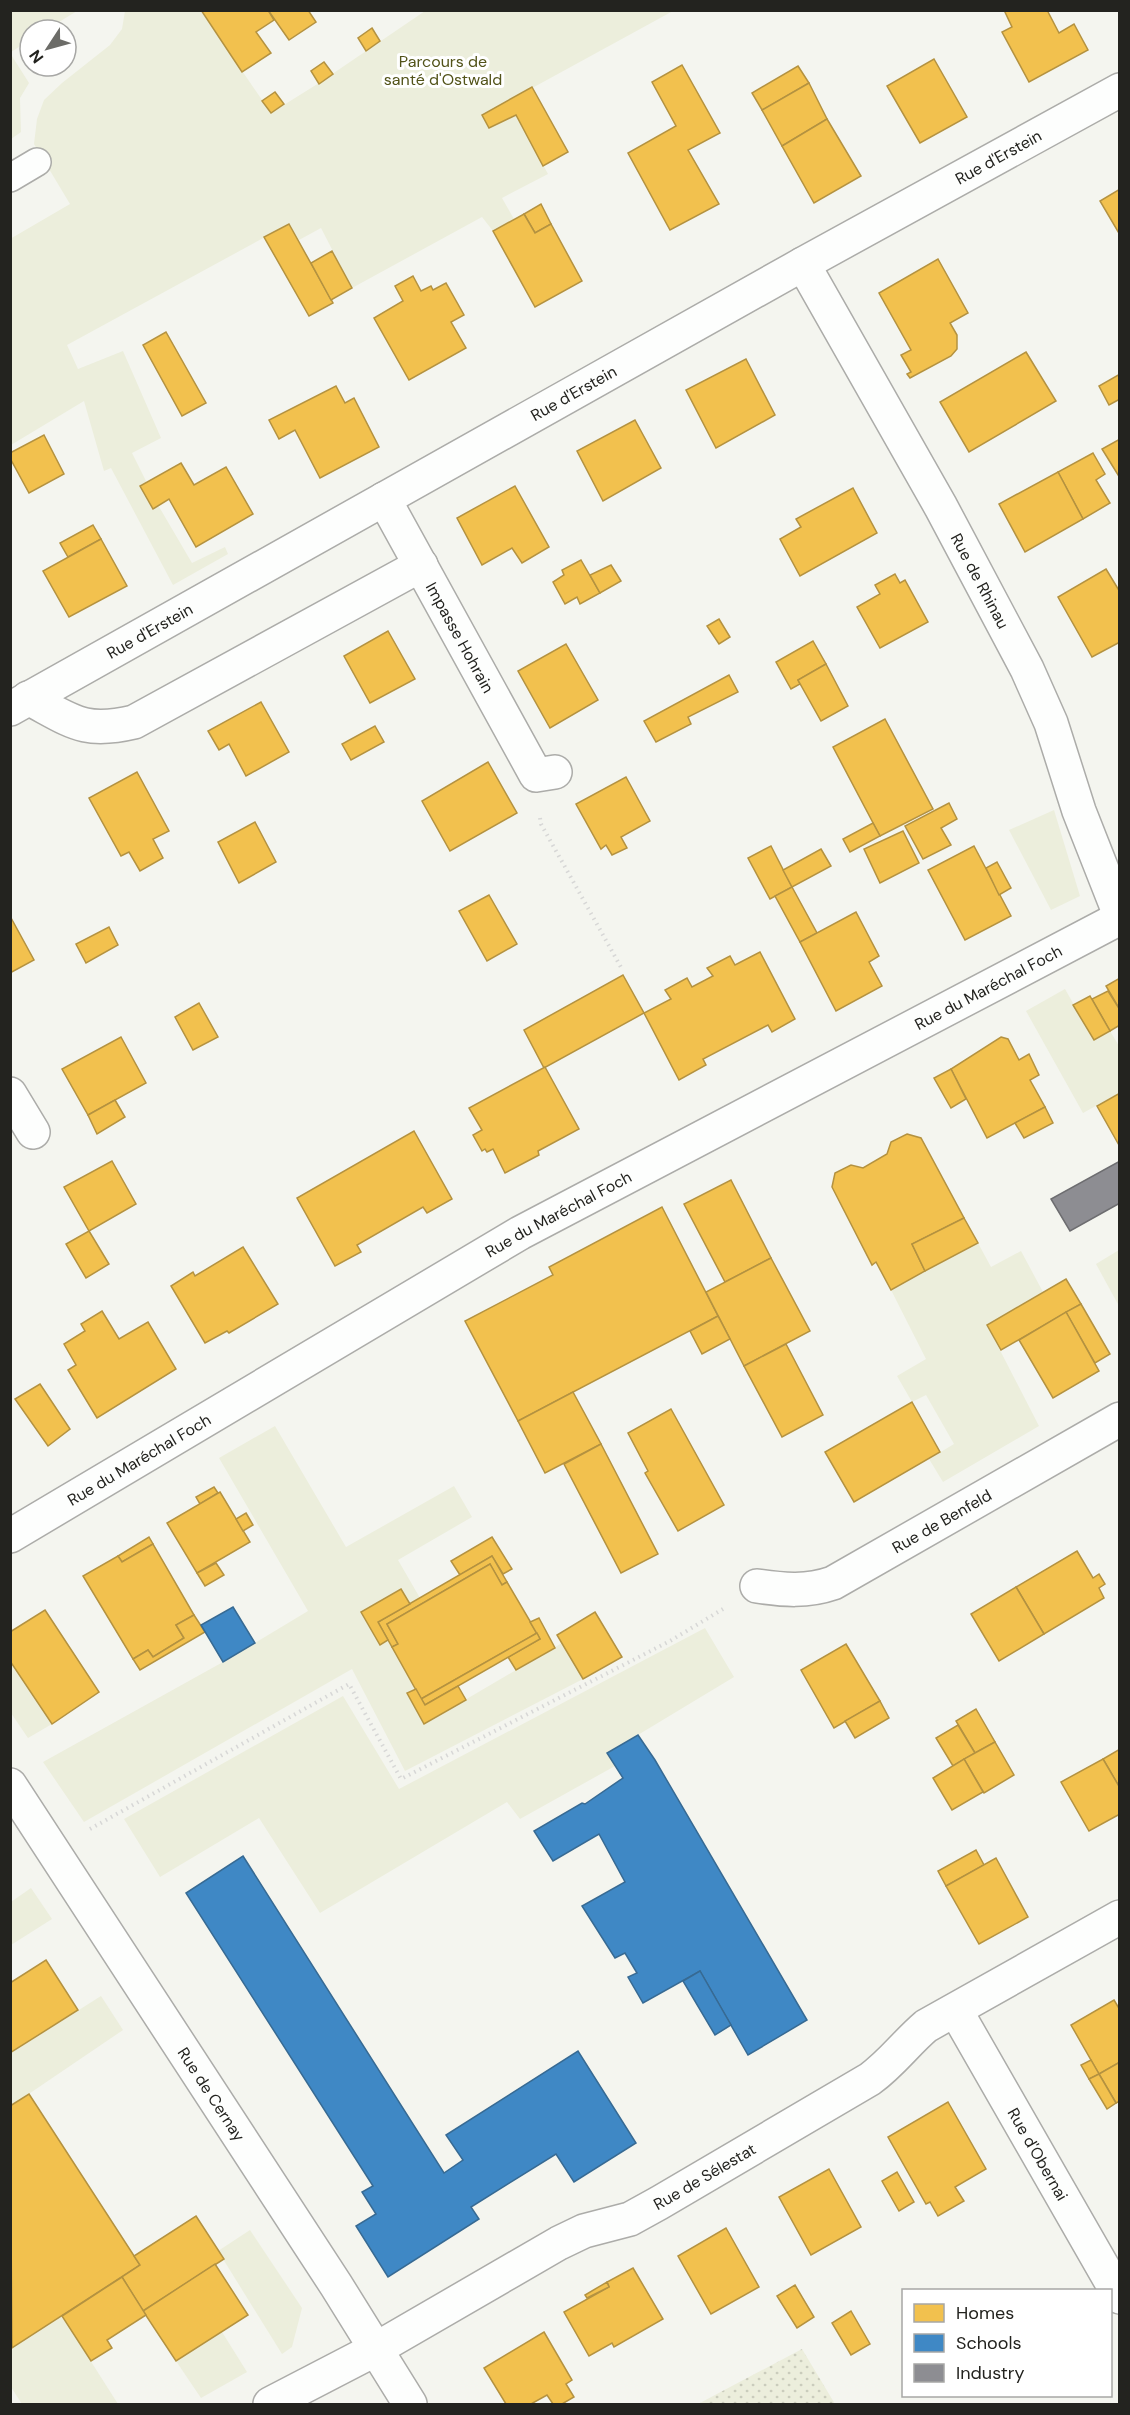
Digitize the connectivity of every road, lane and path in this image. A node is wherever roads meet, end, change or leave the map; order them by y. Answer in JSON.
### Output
{"nodes":[{"id":1,"x":1119,"y":92,"type":"edge"},
{"id":2,"x":37,"y":162,"type":"dead end"},
{"id":3,"x":10,"y":178,"type":"edge"},
{"id":4,"x":803,"y":264,"type":"junction"},
{"id":5,"x":384,"y":500,"type":"junction"},
{"id":6,"x":421,"y":565,"type":"junction"},
{"id":7,"x":20,"y":703,"type":"edge"},
{"id":8,"x":546,"y":774,"type":"joint"},
{"id":9,"x":1119,"y":916,"type":"edge"},
{"id":10,"x":622,"y":969,"type":"dead end"},
{"id":11,"x":10,"y":1094,"type":"edge"},
{"id":12,"x":33,"y":1132,"type":"dead end"},
{"id":13,"x":1119,"y":1419,"type":"edge"},
{"id":14,"x":10,"y":1536,"type":"edge"},
{"id":15,"x":757,"y":1586,"type":"joint"},
{"id":16,"x":10,"y":1785,"type":"edge"},
{"id":17,"x":52,"y":1850,"type":"junction"},
{"id":18,"x":1119,"y":1917,"type":"edge"},
{"id":19,"x":956,"y":2011,"type":"junction"},
{"id":20,"x":1119,"y":2296,"type":"edge"},
{"id":21,"x":376,"y":2349,"type":"junction"},
{"id":22,"x":270,"y":2404,"type":"edge"},
{"id":23,"x":410,"y":2404,"type":"edge"}],
"edges":[{"from":1,"to":4,"type":"street","name":"Rue d'Erstein"},
{"from":2,"to":3,"type":"lane"},
{"from":4,"to":5,"type":"street","name":"Rue d'Erstein"},
{"from":4,"to":9,"type":"street","name":"Rue de Rhinau"},
{"from":5,"to":6,"type":"street","name":"Impasse Hohrain"},
{"from":5,"to":7,"type":"street","name":"Rue d'Erstein"},
{"from":6,"to":7,"type":"street","name":"Rue d'Erstein"},
{"from":6,"to":8,"type":"street","name":"Impasse Hohrain"},
{"from":8,"to":10,"type":"path"},
{"from":9,"to":14,"type":"street","name":"Rue du Maréchal Foch"},
{"from":11,"to":12,"type":"street"},
{"from":13,"to":15,"type":"street","name":"Rue de Benfeld"},
{"from":15,"to":17,"type":"path"},
{"from":16,"to":17,"type":"street","name":"Rue de Cernay"},
{"from":17,"to":21,"type":"street","name":"Rue de Cernay"},
{"from":18,"to":19,"type":"street","name":"Rue de Sélestat"},
{"from":19,"to":20,"type":"street","name":"Rue d'Obernai"},
{"from":19,"to":21,"type":"street","name":"Rue de Sélestat"},
{"from":21,"to":22,"type":"street","name":"Rue de Sélestat"},
{"from":21,"to":23,"type":"street","name":"Rue de Cernay"}]}
